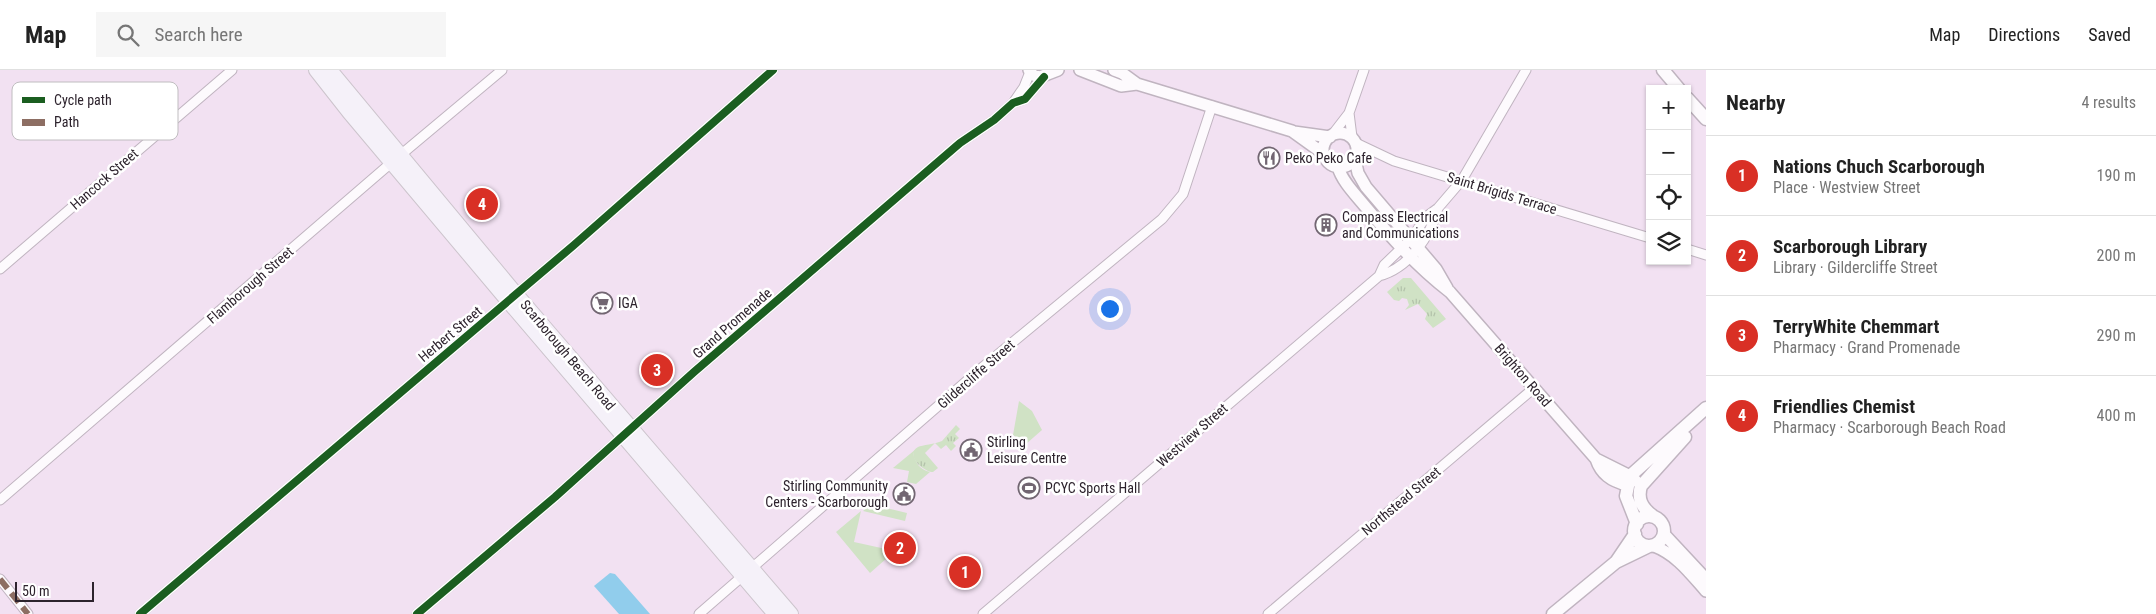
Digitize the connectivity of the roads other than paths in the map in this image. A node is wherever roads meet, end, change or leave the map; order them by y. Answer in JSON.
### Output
{"nodes":[{"id":1,"x":232,"y":70,"type":"edge"},
{"id":2,"x":316,"y":70,"type":"edge"},
{"id":3,"x":330,"y":70,"type":"edge"},
{"id":4,"x":502,"y":70,"type":"edge"},
{"id":5,"x":773,"y":70,"type":"edge"},
{"id":6,"x":1058,"y":70,"type":"edge"},
{"id":7,"x":1070,"y":70,"type":"edge"},
{"id":8,"x":1080,"y":70,"type":"edge"},
{"id":9,"x":1114,"y":70,"type":"edge"},
{"id":10,"x":1364,"y":70,"type":"edge"},
{"id":11,"x":1526,"y":70,"type":"edge"},
{"id":12,"x":1663,"y":70,"type":"edge"},
{"id":13,"x":1030,"y":71,"type":"edge"},
{"id":14,"x":1044,"y":77,"type":"junction"},
{"id":15,"x":1137,"y":84,"type":"junction"},
{"id":16,"x":1676,"y":85,"type":"edge"},
{"id":17,"x":1691,"y":102,"type":"edge"},
{"id":18,"x":1014,"y":103,"type":"junction"},
{"id":19,"x":1212,"y":106,"type":"junction"},
{"id":20,"x":1350,"y":113,"type":"junction"},
{"id":21,"x":178,"y":116,"type":"edge"},
{"id":22,"x":1706,"y":119,"type":"edge"},
{"id":23,"x":1292,"y":132,"type":"junction"},
{"id":24,"x":1331,"y":136,"type":"junction"},
{"id":25,"x":150,"y":140,"type":"edge"},
{"id":26,"x":1354,"y":140,"type":"junction"},
{"id":27,"x":1324,"y":154,"type":"junction"},
{"id":28,"x":395,"y":159,"type":"junction"},
{"id":29,"x":1355,"y":159,"type":"junction"},
{"id":30,"x":1338,"y":167,"type":"junction"},
{"id":31,"x":1462,"y":180,"type":"junction"},
{"id":32,"x":1646,"y":237,"type":"edge"},
{"id":33,"x":1413,"y":248,"type":"junction"},
{"id":34,"x":1402,"y":249,"type":"junction"},
{"id":35,"x":1691,"y":250,"type":"edge"},
{"id":36,"x":1706,"y":255,"type":"edge"},
{"id":37,"x":0,"y":269,"type":"edge"},
{"id":38,"x":1379,"y":276,"type":"junction"},
{"id":39,"x":512,"y":298,"type":"junction"},
{"id":40,"x":1534,"y":388,"type":"junction"},
{"id":41,"x":1706,"y":408,"type":"edge"},
{"id":42,"x":1706,"y":418,"type":"edge"},
{"id":43,"x":627,"y":432,"type":"junction"},
{"id":44,"x":1628,"y":480,"type":"junction"},
{"id":45,"x":1641,"y":486,"type":"junction"},
{"id":46,"x":0,"y":500,"type":"edge"},
{"id":47,"x":1653,"y":516,"type":"junction"},
{"id":48,"x":1636,"y":529,"type":"junction"},
{"id":49,"x":1664,"y":534,"type":"junction"},
{"id":50,"x":1651,"y":546,"type":"junction"},
{"id":51,"x":1616,"y":562,"type":"junction"},
{"id":52,"x":748,"y":573,"type":"junction"},
{"id":53,"x":0,"y":579,"type":"edge"},
{"id":54,"x":1706,"y":579,"type":"edge"},
{"id":55,"x":1706,"y":591,"type":"edge"},
{"id":56,"x":28,"y":614,"type":"edge"},
{"id":57,"x":140,"y":614,"type":"edge"},
{"id":58,"x":418,"y":614,"type":"edge"},
{"id":59,"x":699,"y":614,"type":"edge"},
{"id":60,"x":775,"y":614,"type":"edge"},
{"id":61,"x":791,"y":614,"type":"edge"},
{"id":62,"x":983,"y":614,"type":"edge"},
{"id":63,"x":1268,"y":614,"type":"edge"},
{"id":64,"x":1553,"y":614,"type":"edge"}],
"edges":[{"from":1,"to":21,"type":"street","name":"Hancock Street"},
{"from":2,"to":28,"type":"main road","name":"Scarborough Beach Road"},
{"from":3,"to":28,"type":"main road","name":"Scarborough Beach Road"},
{"from":4,"to":28,"type":"street","name":"Flamborough Street"},
{"from":5,"to":39,"type":"street","name":"Herbert Street"},
{"from":6,"to":14,"type":"street"},
{"from":7,"to":8,"type":"street"},
{"from":8,"to":15,"type":"street"},
{"from":9,"to":15,"type":"street"},
{"from":10,"to":20,"type":"street"},
{"from":11,"to":31,"type":"street","name":"Westview Street"},
{"from":12,"to":16,"type":"main road"},
{"from":13,"to":14,"type":"street"},
{"from":13,"to":18,"type":"street","name":"Grand Promenade"},
{"from":14,"to":18,"type":"street","name":"Grand Promenade"},
{"from":15,"to":19,"type":"street"},
{"from":17,"to":22,"type":"main road"},
{"from":18,"to":43,"type":"street","name":"Grand Promenade"},
{"from":19,"to":23,"type":"street"},
{"from":19,"to":52,"type":"street","name":"Gildercliffe Street"},
{"from":20,"to":24,"type":"street"},
{"from":20,"to":26,"type":"street"},
{"from":23,"to":24,"type":"street"},
{"from":23,"to":27,"type":"street"},
{"from":24,"to":26,"type":"street"},
{"from":24,"to":27,"type":"street"},
{"from":25,"to":37,"type":"street","name":"Hancock Street"},
{"from":26,"to":29,"type":"street"},
{"from":26,"to":31,"type":"street","name":"Saint Brigids Terrace"},
{"from":27,"to":30,"type":"street"},
{"from":28,"to":39,"type":"main road","name":"Scarborough Beach Road"},
{"from":28,"to":46,"type":"street","name":"Flamborough Street"},
{"from":29,"to":30,"type":"street"},
{"from":29,"to":33,"type":"street","name":"Brighton Road"},
{"from":30,"to":34,"type":"street","name":"Brighton Road"},
{"from":31,"to":32,"type":"street","name":"Saint Brigids Terrace"},
{"from":31,"to":33,"type":"street","name":"Westview Street"},
{"from":33,"to":34,"type":"street","name":"Brighton Road"},
{"from":33,"to":38,"type":"street","name":"Westview Street"},
{"from":33,"to":40,"type":"street","name":"Brighton Road"},
{"from":34,"to":38,"type":"street","name":"Westview Street"},
{"from":35,"to":36,"type":"street"},
{"from":38,"to":62,"type":"street","name":"Westview Street"},
{"from":39,"to":43,"type":"main road","name":"Scarborough Beach Road"},
{"from":39,"to":57,"type":"street","name":"Herbert Street"},
{"from":40,"to":44,"type":"street","name":"Brighton Road"},
{"from":40,"to":63,"type":"street","name":"Northstead Street"},
{"from":41,"to":44,"type":"main road"},
{"from":42,"to":45,"type":"main road"},
{"from":43,"to":52,"type":"main road","name":"Scarborough Beach Road"},
{"from":43,"to":58,"type":"street","name":"Grand Promenade"},
{"from":44,"to":45,"type":"street","name":"Brighton Road"},
{"from":44,"to":48,"type":"main road"},
{"from":45,"to":47,"type":"main road"},
{"from":47,"to":48,"type":"main road"},
{"from":47,"to":49,"type":"main road"},
{"from":48,"to":50,"type":"main road"},
{"from":48,"to":51,"type":"main road"},
{"from":49,"to":50,"type":"main road"},
{"from":49,"to":54,"type":"street"},
{"from":50,"to":51,"type":"main road"},
{"from":50,"to":55,"type":"street"},
{"from":51,"to":64,"type":"main road"},
{"from":52,"to":59,"type":"street","name":"Gildercliffe Street"},
{"from":52,"to":60,"type":"main road","name":"Scarborough Beach Road"},
{"from":52,"to":61,"type":"main road","name":"Scarborough Beach Road"},
{"from":53,"to":56,"type":"street"}]}
